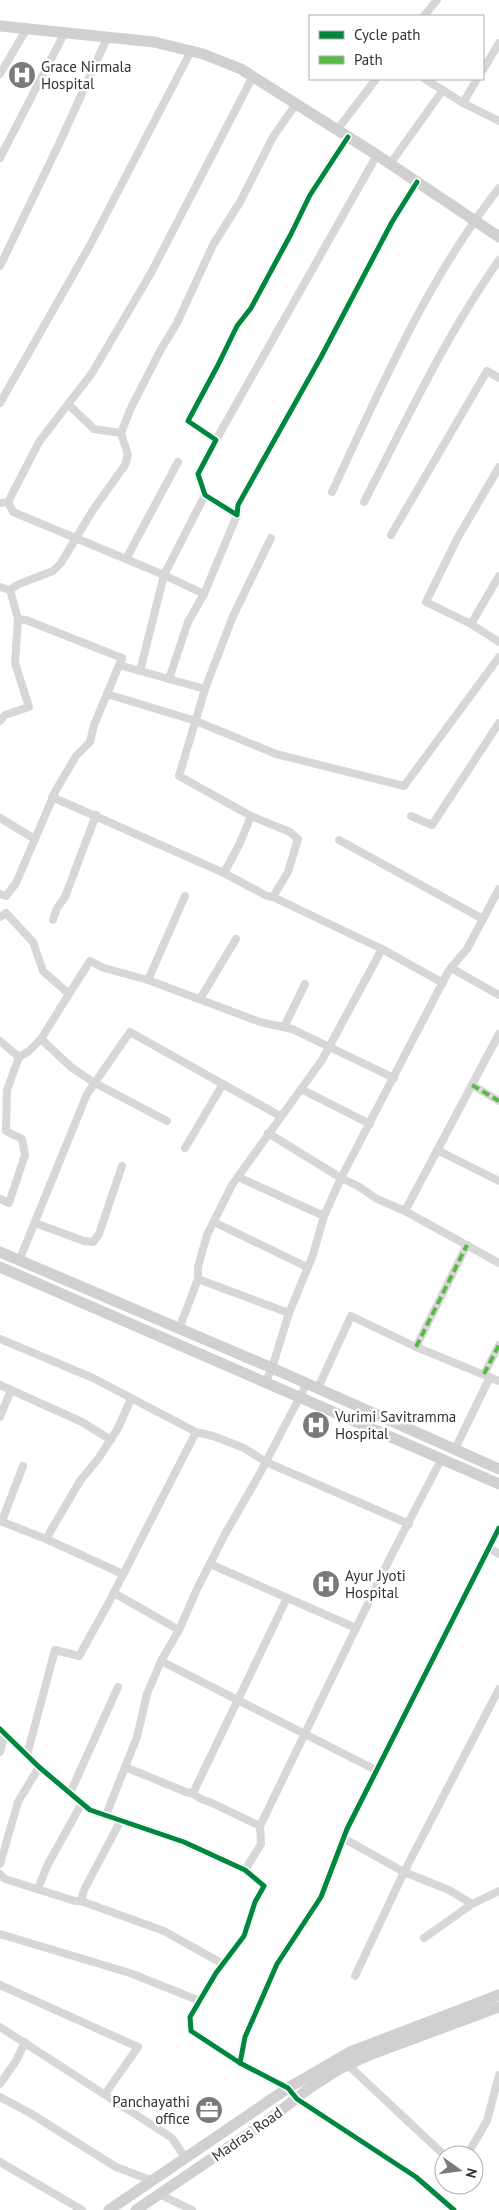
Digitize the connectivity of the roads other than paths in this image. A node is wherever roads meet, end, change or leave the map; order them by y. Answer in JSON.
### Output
{"nodes":[{"id":1,"x":437,"y":0,"type":"edge"},
{"id":2,"x":425,"y":15,"type":"edge"},
{"id":3,"x":0,"y":26,"type":"edge"},
{"id":4,"x":26,"y":30,"type":"junction"},
{"id":5,"x":65,"y":32,"type":"junction"},
{"id":6,"x":108,"y":36,"type":"junction"},
{"id":7,"x":499,"y":42,"type":"edge"},
{"id":8,"x":191,"y":51,"type":"junction"},
{"id":9,"x":484,"y":68,"type":"edge"},
{"id":10,"x":0,"y":74,"type":"edge"},
{"id":11,"x":253,"y":76,"type":"junction"},
{"id":12,"x":375,"y":80,"type":"edge"},
{"id":13,"x":427,"y":80,"type":"edge"},
{"id":14,"x":476,"y":80,"type":"edge"},
{"id":15,"x":443,"y":90,"type":"junction"},
{"id":16,"x":463,"y":103,"type":"junction"},
{"id":17,"x":296,"y":104,"type":"junction"},
{"id":18,"x":499,"y":121,"type":"edge"},
{"id":19,"x":337,"y":130,"type":"junction"},
{"id":20,"x":348,"y":137,"type":"junction"},
{"id":21,"x":377,"y":155,"type":"junction"},
{"id":22,"x":0,"y":158,"type":"edge"},
{"id":23,"x":390,"y":164,"type":"junction"},
{"id":24,"x":417,"y":182,"type":"junction"},
{"id":25,"x":499,"y":188,"type":"edge"},
{"id":26,"x":474,"y":220,"type":"junction"},
{"id":27,"x":499,"y":237,"type":"edge"},
{"id":28,"x":499,"y":260,"type":"edge"},
{"id":29,"x":0,"y":266,"type":"edge"},
{"id":30,"x":499,"y":378,"type":"edge"},
{"id":31,"x":0,"y":403,"type":"edge"},
{"id":32,"x":69,"y":405,"type":"junction"},
{"id":33,"x":121,"y":433,"type":"junction"},
{"id":34,"x":216,"y":440,"type":"junction"},
{"id":35,"x":178,"y":462,"type":"dead end"},
{"id":36,"x":499,"y":467,"type":"edge"},
{"id":37,"x":332,"y":492,"type":"dead end"},
{"id":38,"x":205,"y":496,"type":"junction"},
{"id":39,"x":4,"y":502,"type":"edge"},
{"id":40,"x":364,"y":502,"type":"dead end"},
{"id":41,"x":237,"y":514,"type":"junction"},
{"id":42,"x":391,"y":535,"type":"dead end"},
{"id":43,"x":271,"y":538,"type":"dead end"},
{"id":44,"x":76,"y":539,"type":"junction"},
{"id":45,"x":126,"y":559,"type":"junction"},
{"id":46,"x":164,"y":575,"type":"junction"},
{"id":47,"x":499,"y":576,"type":"edge"},
{"id":48,"x":0,"y":587,"type":"edge"},
{"id":49,"x":10,"y":590,"type":"junction"},
{"id":50,"x":204,"y":594,"type":"junction"},
{"id":51,"x":18,"y":619,"type":"junction"},
{"id":52,"x":471,"y":624,"type":"junction"},
{"id":53,"x":499,"y":642,"type":"edge"},
{"id":54,"x":499,"y":658,"type":"edge"},
{"id":55,"x":119,"y":665,"type":"junction"},
{"id":56,"x":140,"y":671,"type":"junction"},
{"id":57,"x":169,"y":679,"type":"junction"},
{"id":58,"x":205,"y":689,"type":"junction"},
{"id":59,"x":107,"y":694,"type":"junction"},
{"id":60,"x":0,"y":721,"type":"edge"},
{"id":61,"x":196,"y":721,"type":"junction"},
{"id":62,"x":499,"y":723,"type":"edge"},
{"id":63,"x":52,"y":798,"type":"junction"},
{"id":64,"x":96,"y":815,"type":"junction"},
{"id":65,"x":251,"y":816,"type":"junction"},
{"id":66,"x":411,"y":816,"type":"dead end"},
{"id":67,"x":0,"y":818,"type":"edge"},
{"id":68,"x":35,"y":839,"type":"junction"},
{"id":69,"x":339,"y":840,"type":"dead end"},
{"id":70,"x":224,"y":873,"type":"junction"},
{"id":71,"x":499,"y":889,"type":"edge"},
{"id":72,"x":0,"y":894,"type":"edge"},
{"id":73,"x":185,"y":896,"type":"dead end"},
{"id":74,"x":273,"y":897,"type":"junction"},
{"id":75,"x":0,"y":917,"type":"edge"},
{"id":76,"x":484,"y":919,"type":"junction"},
{"id":77,"x":54,"y":920,"type":"dead end"},
{"id":78,"x":236,"y":939,"type":"dead end"},
{"id":79,"x":382,"y":949,"type":"junction"},
{"id":80,"x":451,"y":968,"type":"junction"},
{"id":81,"x":148,"y":980,"type":"junction"},
{"id":82,"x":442,"y":983,"type":"junction"},
{"id":83,"x":305,"y":984,"type":"dead end"},
{"id":84,"x":69,"y":994,"type":"junction"},
{"id":85,"x":499,"y":995,"type":"edge"},
{"id":86,"x":200,"y":999,"type":"junction"},
{"id":87,"x":284,"y":1027,"type":"junction"},
{"id":88,"x":499,"y":1034,"type":"edge"},
{"id":89,"x":41,"y":1039,"type":"junction"},
{"id":90,"x":0,"y":1041,"type":"edge"},
{"id":91,"x":329,"y":1046,"type":"junction"},
{"id":92,"x":19,"y":1057,"type":"junction"},
{"id":93,"x":394,"y":1078,"type":"junction"},
{"id":94,"x":93,"y":1082,"type":"junction"},
{"id":95,"x":223,"y":1084,"type":"junction"},
{"id":96,"x":472,"y":1085,"type":"junction"},
{"id":97,"x":4,"y":1088,"type":"edge"},
{"id":98,"x":301,"y":1089,"type":"junction"},
{"id":99,"x":499,"y":1101,"type":"edge"},
{"id":100,"x":280,"y":1116,"type":"junction"},
{"id":101,"x":167,"y":1121,"type":"dead end"},
{"id":102,"x":370,"y":1124,"type":"junction"},
{"id":103,"x":268,"y":1133,"type":"junction"},
{"id":104,"x":185,"y":1148,"type":"dead end"},
{"id":105,"x":437,"y":1150,"type":"junction"},
{"id":106,"x":122,"y":1166,"type":"dead end"},
{"id":107,"x":238,"y":1177,"type":"junction"},
{"id":108,"x":341,"y":1178,"type":"junction"},
{"id":109,"x":499,"y":1181,"type":"edge"},
{"id":110,"x":0,"y":1199,"type":"edge"},
{"id":111,"x":404,"y":1211,"type":"junction"},
{"id":112,"x":324,"y":1216,"type":"junction"},
{"id":113,"x":214,"y":1222,"type":"junction"},
{"id":114,"x":35,"y":1223,"type":"junction"},
{"id":115,"x":466,"y":1245,"type":"junction"},
{"id":116,"x":0,"y":1252,"type":"edge"},
{"id":117,"x":20,"y":1261,"type":"junction"},
{"id":118,"x":499,"y":1263,"type":"edge"},
{"id":119,"x":0,"y":1266,"type":"edge"},
{"id":120,"x":307,"y":1267,"type":"junction"},
{"id":121,"x":198,"y":1279,"type":"junction"},
{"id":122,"x":289,"y":1313,"type":"junction"},
{"id":123,"x":178,"y":1329,"type":"junction"},
{"id":124,"x":0,"y":1339,"type":"edge"},
{"id":125,"x":499,"y":1345,"type":"edge"},
{"id":126,"x":416,"y":1347,"type":"junction"},
{"id":127,"x":272,"y":1368,"type":"junction"},
{"id":128,"x":487,"y":1375,"type":"junction"},
{"id":129,"x":499,"y":1381,"type":"edge"},
{"id":130,"x":265,"y":1383,"type":"junction"},
{"id":131,"x":0,"y":1385,"type":"edge"},
{"id":132,"x":312,"y":1386,"type":"junction"},
{"id":133,"x":11,"y":1390,"type":"junction"},
{"id":134,"x":131,"y":1398,"type":"junction"},
{"id":135,"x":300,"y":1398,"type":"junction"},
{"id":136,"x":0,"y":1417,"type":"edge"},
{"id":137,"x":196,"y":1432,"type":"junction"},
{"id":138,"x":111,"y":1440,"type":"junction"},
{"id":139,"x":455,"y":1449,"type":"junction"},
{"id":140,"x":442,"y":1458,"type":"junction"},
{"id":141,"x":266,"y":1462,"type":"junction"},
{"id":142,"x":23,"y":1466,"type":"dead end"},
{"id":143,"x":499,"y":1469,"type":"edge"},
{"id":144,"x":499,"y":1484,"type":"edge"},
{"id":145,"x":1,"y":1521,"type":"edge"},
{"id":146,"x":409,"y":1523,"type":"junction"},
{"id":147,"x":499,"y":1528,"type":"edge"},
{"id":148,"x":46,"y":1539,"type":"junction"},
{"id":149,"x":489,"y":1548,"type":"junction"},
{"id":150,"x":499,"y":1554,"type":"edge"},
{"id":151,"x":210,"y":1564,"type":"junction"},
{"id":152,"x":123,"y":1574,"type":"junction"},
{"id":153,"x":114,"y":1593,"type":"junction"},
{"id":154,"x":288,"y":1598,"type":"junction"},
{"id":155,"x":356,"y":1628,"type":"junction"},
{"id":156,"x":179,"y":1630,"type":"junction"},
{"id":157,"x":161,"y":1661,"type":"junction"},
{"id":158,"x":118,"y":1687,"type":"dead end"},
{"id":159,"x":499,"y":1689,"type":"edge"},
{"id":160,"x":239,"y":1701,"type":"junction"},
{"id":161,"x":2,"y":1731,"type":"edge"},
{"id":162,"x":305,"y":1735,"type":"junction"},
{"id":163,"x":0,"y":1752,"type":"edge"},
{"id":164,"x":27,"y":1755,"type":"junction"},
{"id":165,"x":39,"y":1767,"type":"junction"},
{"id":166,"x":125,"y":1767,"type":"junction"},
{"id":167,"x":376,"y":1770,"type":"junction"},
{"id":168,"x":193,"y":1792,"type":"junction"},
{"id":169,"x":70,"y":1793,"type":"junction"},
{"id":170,"x":82,"y":1803,"type":"junction"},
{"id":171,"x":106,"y":1815,"type":"junction"},
{"id":172,"x":121,"y":1820,"type":"junction"},
{"id":173,"x":260,"y":1826,"type":"junction"},
{"id":174,"x":343,"y":1838,"type":"junction"},
{"id":175,"x":0,"y":1864,"type":"edge"},
{"id":176,"x":245,"y":1870,"type":"junction"},
{"id":177,"x":404,"y":1872,"type":"junction"},
{"id":178,"x":0,"y":1874,"type":"edge"},
{"id":179,"x":38,"y":1888,"type":"junction"},
{"id":180,"x":499,"y":1891,"type":"edge"},
{"id":181,"x":81,"y":1901,"type":"junction"},
{"id":182,"x":472,"y":1904,"type":"junction"},
{"id":183,"x":0,"y":1934,"type":"edge"},
{"id":184,"x":424,"y":1938,"type":"dead end"},
{"id":185,"x":223,"y":1964,"type":"junction"},
{"id":186,"x":355,"y":1976,"type":"dead end"},
{"id":187,"x":0,"y":1985,"type":"edge"},
{"id":188,"x":499,"y":1995,"type":"edge"},
{"id":189,"x":200,"y":2002,"type":"junction"},
{"id":190,"x":499,"y":2007,"type":"edge"},
{"id":191,"x":0,"y":2028,"type":"edge"},
{"id":192,"x":25,"y":2042,"type":"junction"},
{"id":193,"x":240,"y":2063,"type":"junction"},
{"id":194,"x":348,"y":2065,"type":"junction"},
{"id":195,"x":499,"y":2075,"type":"edge"},
{"id":196,"x":0,"y":2084,"type":"edge"},
{"id":197,"x":288,"y":2088,"type":"junction"},
{"id":198,"x":105,"y":2094,"type":"junction"},
{"id":199,"x":0,"y":2097,"type":"edge"},
{"id":200,"x":297,"y":2099,"type":"junction"},
{"id":201,"x":473,"y":2145,"type":"edge"},
{"id":202,"x":434,"y":2146,"type":"edge"},
{"id":203,"x":186,"y":2158,"type":"junction"},
{"id":204,"x":0,"y":2162,"type":"edge"},
{"id":205,"x":153,"y":2181,"type":"junction"},
{"id":206,"x":159,"y":2194,"type":"junction"},
{"id":207,"x":82,"y":2210,"type":"edge"},
{"id":208,"x":109,"y":2210,"type":"edge"},
{"id":209,"x":136,"y":2210,"type":"edge"},
{"id":210,"x":192,"y":2210,"type":"edge"},
{"id":211,"x":454,"y":2210,"type":"edge"}],
"edges":[{"from":1,"to":2,"type":"street"},
{"from":3,"to":4,"type":"main road"},
{"from":4,"to":5,"type":"main road"},
{"from":4,"to":10,"type":"street"},
{"from":5,"to":6,"type":"main road"},
{"from":5,"to":22,"type":"street"},
{"from":6,"to":8,"type":"main road"},
{"from":6,"to":29,"type":"street"},
{"from":7,"to":9,"type":"street"},
{"from":8,"to":11,"type":"main road"},
{"from":8,"to":31,"type":"street"},
{"from":11,"to":17,"type":"main road"},
{"from":11,"to":32,"type":"street"},
{"from":12,"to":19,"type":"street"},
{"from":13,"to":15,"type":"street"},
{"from":14,"to":16,"type":"street"},
{"from":15,"to":16,"type":"street"},
{"from":15,"to":23,"type":"street"},
{"from":16,"to":18,"type":"street"},
{"from":17,"to":19,"type":"main road"},
{"from":17,"to":33,"type":"street"},
{"from":19,"to":20,"type":"main road"},
{"from":20,"to":21,"type":"main road"},
{"from":20,"to":34,"type":"street"},
{"from":21,"to":23,"type":"main road"},
{"from":21,"to":34,"type":"street"},
{"from":23,"to":24,"type":"main road"},
{"from":24,"to":26,"type":"main road"},
{"from":24,"to":41,"type":"street"},
{"from":25,"to":26,"type":"street"},
{"from":26,"to":27,"type":"main road"},
{"from":26,"to":37,"type":"street"},
{"from":28,"to":40,"type":"street"},
{"from":30,"to":42,"type":"street"},
{"from":32,"to":33,"type":"street"},
{"from":32,"to":39,"type":"street"},
{"from":33,"to":44,"type":"street"},
{"from":34,"to":38,"type":"street"},
{"from":35,"to":45,"type":"street"},
{"from":36,"to":52,"type":"street"},
{"from":38,"to":41,"type":"street"},
{"from":38,"to":46,"type":"street"},
{"from":39,"to":44,"type":"street"},
{"from":41,"to":50,"type":"street"},
{"from":43,"to":58,"type":"street"},
{"from":44,"to":45,"type":"street"},
{"from":44,"to":49,"type":"street"},
{"from":45,"to":46,"type":"street"},
{"from":46,"to":50,"type":"street"},
{"from":46,"to":56,"type":"street"},
{"from":47,"to":52,"type":"street"},
{"from":48,"to":49,"type":"street"},
{"from":49,"to":51,"type":"street"},
{"from":50,"to":57,"type":"street"},
{"from":51,"to":55,"type":"street"},
{"from":51,"to":60,"type":"street"},
{"from":52,"to":53,"type":"street"},
{"from":54,"to":61,"type":"street"},
{"from":55,"to":56,"type":"street"},
{"from":55,"to":59,"type":"street"},
{"from":56,"to":57,"type":"street"},
{"from":57,"to":58,"type":"street"},
{"from":58,"to":61,"type":"street"},
{"from":59,"to":61,"type":"street"},
{"from":59,"to":63,"type":"street"},
{"from":61,"to":65,"type":"street"},
{"from":62,"to":66,"type":"street"},
{"from":63,"to":64,"type":"street"},
{"from":63,"to":68,"type":"street"},
{"from":64,"to":70,"type":"street"},
{"from":64,"to":77,"type":"street"},
{"from":65,"to":70,"type":"street"},
{"from":65,"to":74,"type":"street"},
{"from":67,"to":68,"type":"street"},
{"from":68,"to":72,"type":"street"},
{"from":69,"to":76,"type":"street"},
{"from":70,"to":74,"type":"street"},
{"from":71,"to":76,"type":"street"},
{"from":73,"to":81,"type":"street"},
{"from":74,"to":79,"type":"street"},
{"from":75,"to":84,"type":"street"},
{"from":76,"to":80,"type":"street"},
{"from":78,"to":86,"type":"street"},
{"from":79,"to":82,"type":"street"},
{"from":79,"to":91,"type":"street"},
{"from":80,"to":82,"type":"street"},
{"from":80,"to":85,"type":"street"},
{"from":81,"to":84,"type":"street"},
{"from":81,"to":86,"type":"street"},
{"from":82,"to":93,"type":"street"},
{"from":83,"to":87,"type":"street"},
{"from":84,"to":89,"type":"street"},
{"from":86,"to":87,"type":"street"},
{"from":87,"to":91,"type":"street"},
{"from":88,"to":96,"type":"street"},
{"from":89,"to":92,"type":"street"},
{"from":89,"to":94,"type":"street"},
{"from":90,"to":92,"type":"street"},
{"from":91,"to":93,"type":"street"},
{"from":91,"to":98,"type":"street"},
{"from":92,"to":97,"type":"street"},
{"from":93,"to":102,"type":"street"},
{"from":94,"to":95,"type":"street"},
{"from":94,"to":101,"type":"street"},
{"from":94,"to":114,"type":"street"},
{"from":95,"to":100,"type":"street"},
{"from":95,"to":104,"type":"street"},
{"from":96,"to":99,"type":"street"},
{"from":96,"to":105,"type":"street"},
{"from":97,"to":110,"type":"street"},
{"from":98,"to":100,"type":"street"},
{"from":98,"to":102,"type":"street"},
{"from":100,"to":103,"type":"street"},
{"from":102,"to":108,"type":"street"},
{"from":103,"to":107,"type":"street"},
{"from":103,"to":108,"type":"street"},
{"from":105,"to":109,"type":"street"},
{"from":105,"to":111,"type":"street"},
{"from":106,"to":114,"type":"street"},
{"from":107,"to":112,"type":"street"},
{"from":107,"to":113,"type":"street"},
{"from":108,"to":111,"type":"street"},
{"from":108,"to":112,"type":"street"},
{"from":111,"to":115,"type":"street"},
{"from":112,"to":120,"type":"street"},
{"from":113,"to":120,"type":"street"},
{"from":113,"to":121,"type":"street"},
{"from":114,"to":117,"type":"street"},
{"from":115,"to":118,"type":"street"},
{"from":115,"to":126,"type":"street"},
{"from":116,"to":117,"type":"main road"},
{"from":117,"to":123,"type":"main road"},
{"from":119,"to":130,"type":"main road"},
{"from":120,"to":122,"type":"street"},
{"from":121,"to":122,"type":"street"},
{"from":121,"to":123,"type":"street"},
{"from":122,"to":127,"type":"street"},
{"from":123,"to":127,"type":"main road"},
{"from":124,"to":134,"type":"street"},
{"from":125,"to":128,"type":"street"},
{"from":126,"to":128,"type":"street"},
{"from":126,"to":132,"type":"street"},
{"from":127,"to":130,"type":"street"},
{"from":127,"to":132,"type":"main road"},
{"from":128,"to":129,"type":"street"},
{"from":128,"to":139,"type":"street"},
{"from":130,"to":135,"type":"main road"},
{"from":131,"to":133,"type":"street"},
{"from":132,"to":135,"type":"street"},
{"from":132,"to":139,"type":"main road"},
{"from":133,"to":136,"type":"street"},
{"from":133,"to":138,"type":"street"},
{"from":134,"to":137,"type":"street"},
{"from":134,"to":138,"type":"street"},
{"from":135,"to":140,"type":"main road"},
{"from":135,"to":141,"type":"street"},
{"from":137,"to":141,"type":"street"},
{"from":137,"to":152,"type":"street"},
{"from":138,"to":148,"type":"street"},
{"from":139,"to":143,"type":"main road"},
{"from":140,"to":144,"type":"main road"},
{"from":140,"to":146,"type":"street"},
{"from":141,"to":146,"type":"street"},
{"from":141,"to":151,"type":"street"},
{"from":142,"to":145,"type":"street"},
{"from":145,"to":148,"type":"street"},
{"from":146,"to":155,"type":"street"},
{"from":147,"to":149,"type":"street"},
{"from":148,"to":152,"type":"street"},
{"from":149,"to":150,"type":"street"},
{"from":149,"to":167,"type":"street"},
{"from":151,"to":154,"type":"street"},
{"from":151,"to":156,"type":"street"},
{"from":152,"to":153,"type":"street"},
{"from":153,"to":156,"type":"street"},
{"from":153,"to":164,"type":"street"},
{"from":154,"to":155,"type":"street"},
{"from":154,"to":160,"type":"street"},
{"from":155,"to":162,"type":"street"},
{"from":156,"to":157,"type":"street"},
{"from":157,"to":160,"type":"street"},
{"from":157,"to":166,"type":"street"},
{"from":158,"to":169,"type":"street"},
{"from":159,"to":177,"type":"street"},
{"from":160,"to":162,"type":"street"},
{"from":160,"to":168,"type":"street"},
{"from":161,"to":163,"type":"street"},
{"from":161,"to":164,"type":"street"},
{"from":162,"to":167,"type":"street"},
{"from":162,"to":173,"type":"street"},
{"from":164,"to":165,"type":"street"},
{"from":165,"to":169,"type":"street"},
{"from":165,"to":175,"type":"street"},
{"from":166,"to":168,"type":"street"},
{"from":166,"to":171,"type":"street"},
{"from":167,"to":174,"type":"street"},
{"from":168,"to":173,"type":"street"},
{"from":169,"to":170,"type":"street"},
{"from":170,"to":171,"type":"street"},
{"from":170,"to":179,"type":"street"},
{"from":171,"to":172,"type":"street"},
{"from":172,"to":176,"type":"street"},
{"from":172,"to":181,"type":"street"},
{"from":173,"to":176,"type":"street"},
{"from":174,"to":177,"type":"street"},
{"from":174,"to":193,"type":"street"},
{"from":176,"to":185,"type":"street"},
{"from":177,"to":182,"type":"street"},
{"from":177,"to":186,"type":"street"},
{"from":178,"to":179,"type":"street"},
{"from":179,"to":181,"type":"street"},
{"from":180,"to":182,"type":"street"},
{"from":181,"to":185,"type":"street"},
{"from":182,"to":184,"type":"street"},
{"from":183,"to":189,"type":"street"},
{"from":185,"to":189,"type":"street"},
{"from":187,"to":198,"type":"street"},
{"from":188,"to":197,"type":"main road"},
{"from":189,"to":193,"type":"street"},
{"from":190,"to":194,"type":"main road","name":"Madras Road"},
{"from":191,"to":192,"type":"street"},
{"from":192,"to":196,"type":"street"},
{"from":192,"to":198,"type":"street"},
{"from":193,"to":197,"type":"street"},
{"from":194,"to":200,"type":"main road","name":"Madras Road"},
{"from":194,"to":202,"type":"street"},
{"from":195,"to":201,"type":"street"},
{"from":197,"to":200,"type":"street"},
{"from":197,"to":203,"type":"main road"},
{"from":198,"to":203,"type":"street"},
{"from":199,"to":205,"type":"street"},
{"from":200,"to":206,"type":"main road","name":"Madras Road"},
{"from":200,"to":211,"type":"street"},
{"from":203,"to":205,"type":"main road"},
{"from":204,"to":207,"type":"street"},
{"from":205,"to":208,"type":"main road"},
{"from":206,"to":209,"type":"main road","name":"Madras Road"},
{"from":206,"to":210,"type":"street"}]}
